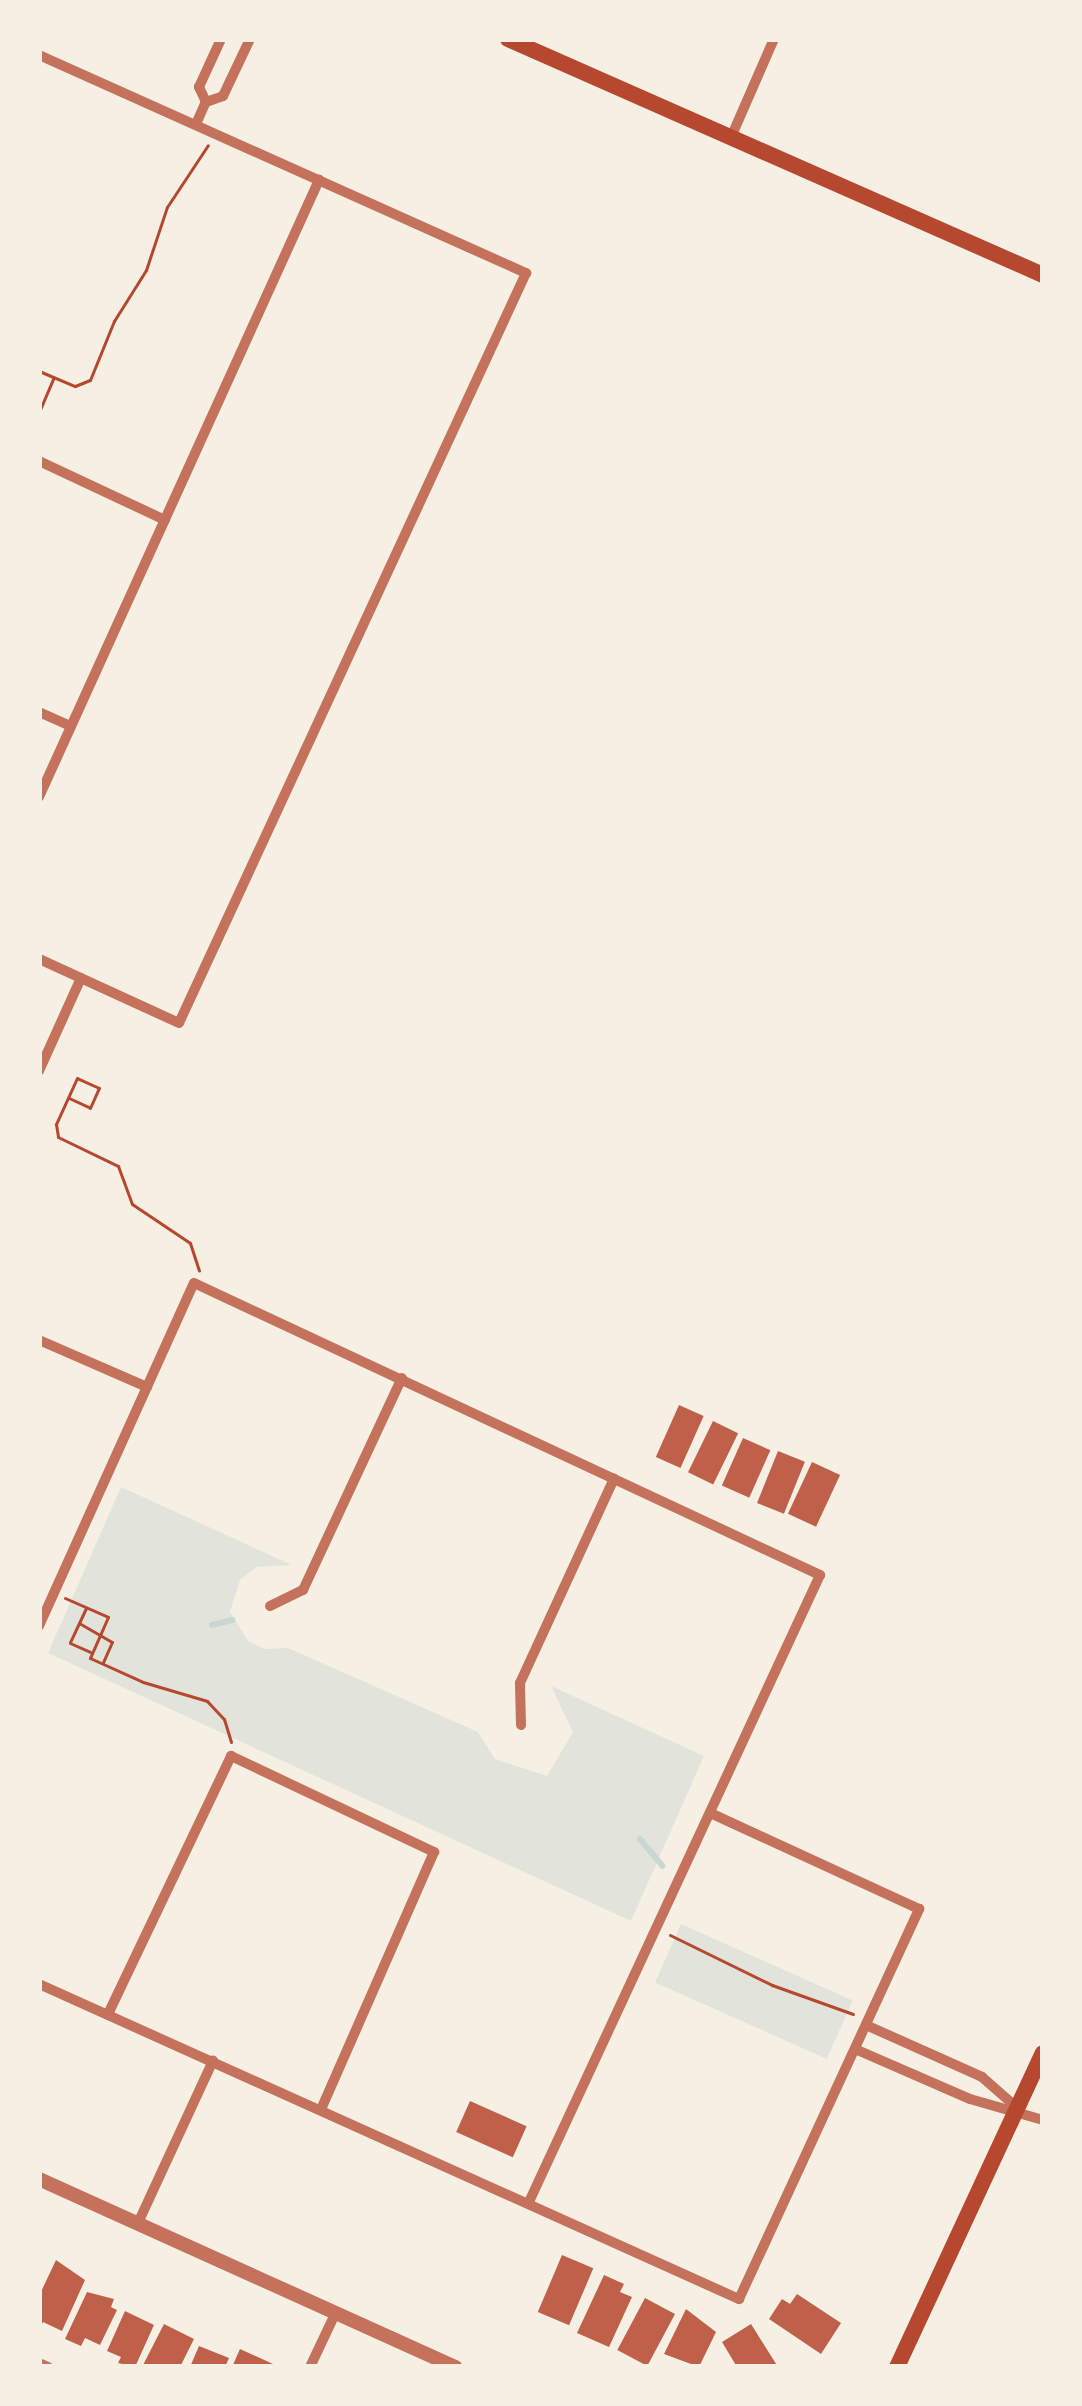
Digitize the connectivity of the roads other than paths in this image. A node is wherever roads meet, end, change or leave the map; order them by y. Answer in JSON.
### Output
{"nodes":[{"id":1,"x":221,"y":39,"type":"edge"},
{"id":2,"x":250,"y":39,"type":"edge"},
{"id":3,"x":508,"y":39,"type":"edge"},
{"id":4,"x":774,"y":39,"type":"edge"},
{"id":5,"x":39,"y":55,"type":"edge"},
{"id":6,"x":206,"y":101,"type":"junction"},
{"id":7,"x":196,"y":124,"type":"junction"},
{"id":8,"x":732,"y":135,"type":"junction"},
{"id":9,"x":319,"y":180,"type":"junction"},
{"id":10,"x":1043,"y":275,"type":"edge"},
{"id":11,"x":39,"y":461,"type":"edge"},
{"id":12,"x":165,"y":520,"type":"junction"},
{"id":13,"x":39,"y":712,"type":"edge"},
{"id":14,"x":71,"y":726,"type":"junction"},
{"id":15,"x":39,"y":797,"type":"edge"},
{"id":16,"x":39,"y":959,"type":"edge"},
{"id":17,"x":81,"y":978,"type":"junction"},
{"id":18,"x":39,"y":1071,"type":"edge"},
{"id":19,"x":39,"y":1340,"type":"edge"},
{"id":20,"x":402,"y":1378,"type":"junction"},
{"id":21,"x":147,"y":1387,"type":"junction"},
{"id":22,"x":614,"y":1479,"type":"junction"},
{"id":23,"x":270,"y":1606,"type":"dead end"},
{"id":24,"x":39,"y":1626,"type":"edge"},
{"id":25,"x":521,"y":1725,"type":"dead end"},
{"id":26,"x":710,"y":1813,"type":"junction"},
{"id":27,"x":39,"y":1984,"type":"edge"},
{"id":28,"x":109,"y":2012,"type":"junction"},
{"id":29,"x":866,"y":2025,"type":"junction"},
{"id":30,"x":855,"y":2049,"type":"junction"},
{"id":31,"x":1043,"y":2053,"type":"edge"},
{"id":32,"x":213,"y":2061,"type":"junction"},
{"id":33,"x":321,"y":2109,"type":"junction"},
{"id":34,"x":1018,"y":2109,"type":"junction"},
{"id":35,"x":1043,"y":2120,"type":"edge"},
{"id":36,"x":39,"y":2179,"type":"edge"},
{"id":37,"x":529,"y":2202,"type":"junction"},
{"id":38,"x":138,"y":2223,"type":"junction"},
{"id":39,"x":336,"y":2312,"type":"junction"},
{"id":40,"x":39,"y":2363,"type":"edge"},
{"id":41,"x":48,"y":2367,"type":"edge"},
{"id":42,"x":310,"y":2367,"type":"edge"},
{"id":43,"x":456,"y":2367,"type":"edge"},
{"id":44,"x":897,"y":2367,"type":"edge"}],
"edges":[{"from":1,"to":6,"type":"street"},
{"from":2,"to":6,"type":"street"},
{"from":3,"to":8,"type":"main road"},
{"from":4,"to":8,"type":"street"},
{"from":5,"to":7,"type":"street"},
{"from":6,"to":7,"type":"street"},
{"from":7,"to":9,"type":"street"},
{"from":8,"to":10,"type":"main road"},
{"from":9,"to":12,"type":"street"},
{"from":9,"to":17,"type":"street"},
{"from":11,"to":12,"type":"street"},
{"from":12,"to":14,"type":"street"},
{"from":13,"to":14,"type":"street"},
{"from":14,"to":15,"type":"street"},
{"from":16,"to":17,"type":"street"},
{"from":17,"to":18,"type":"street"},
{"from":19,"to":21,"type":"street"},
{"from":20,"to":21,"type":"street"},
{"from":20,"to":22,"type":"street"},
{"from":20,"to":23,"type":"street"},
{"from":21,"to":24,"type":"street"},
{"from":22,"to":25,"type":"street"},
{"from":22,"to":26,"type":"street"},
{"from":26,"to":29,"type":"street"},
{"from":26,"to":37,"type":"street"},
{"from":27,"to":28,"type":"street"},
{"from":28,"to":32,"type":"street"},
{"from":28,"to":33,"type":"street"},
{"from":29,"to":30,"type":"street"},
{"from":29,"to":34,"type":"street"},
{"from":30,"to":34,"type":"street"},
{"from":30,"to":37,"type":"street"},
{"from":31,"to":34,"type":"main road"},
{"from":32,"to":33,"type":"street"},
{"from":32,"to":38,"type":"street"},
{"from":33,"to":37,"type":"street"},
{"from":34,"to":35,"type":"street"},
{"from":34,"to":44,"type":"main road"},
{"from":36,"to":38,"type":"street"},
{"from":38,"to":39,"type":"street"},
{"from":39,"to":42,"type":"street"},
{"from":39,"to":43,"type":"street"},
{"from":40,"to":41,"type":"street"}]}
